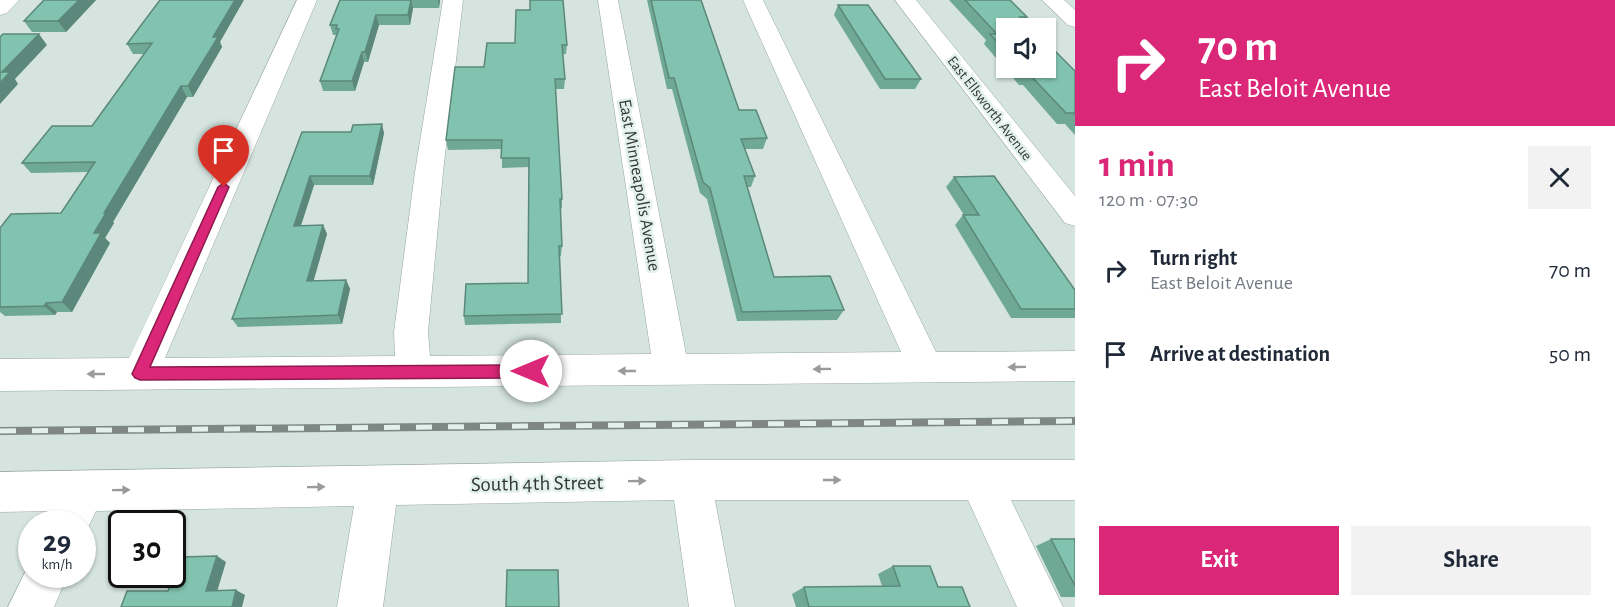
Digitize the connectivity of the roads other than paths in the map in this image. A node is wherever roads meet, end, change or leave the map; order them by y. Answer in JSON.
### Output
{"nodes":[{"id":1,"x":9,"y":0,"type":"edge"},
{"id":2,"x":307,"y":0,"type":"edge"},
{"id":3,"x":453,"y":0,"type":"edge"},
{"id":4,"x":608,"y":0,"type":"edge"},
{"id":5,"x":753,"y":0,"type":"edge"},
{"id":6,"x":905,"y":0,"type":"edge"},
{"id":7,"x":1052,"y":0,"type":"edge"},
{"id":8,"x":0,"y":9,"type":"edge"},
{"id":9,"x":1075,"y":21,"type":"edge"},
{"id":10,"x":1075,"y":216,"type":"edge"},
{"id":11,"x":1075,"y":366,"type":"edge"},
{"id":12,"x":926,"y":368,"type":"junction"},
{"id":13,"x":671,"y":370,"type":"junction"},
{"id":14,"x":414,"y":372,"type":"junction"},
{"id":15,"x":140,"y":374,"type":"junction"},
{"id":16,"x":0,"y":375,"type":"edge"},
{"id":17,"x":691,"y":480,"type":"junction"},
{"id":18,"x":980,"y":480,"type":"junction"},
{"id":19,"x":1075,"y":480,"type":"edge"},
{"id":20,"x":378,"y":486,"type":"junction"},
{"id":21,"x":0,"y":492,"type":"edge"},
{"id":22,"x":76,"y":507,"type":"edge"},
{"id":23,"x":40,"y":588,"type":"edge"},
{"id":24,"x":31,"y":607,"type":"edge"},
{"id":25,"x":360,"y":607,"type":"edge"},
{"id":26,"x":712,"y":607,"type":"edge"},
{"id":27,"x":1040,"y":607,"type":"edge"}],
"edges":[{"from":1,"to":8,"type":"street"},
{"from":2,"to":15,"type":"street"},
{"from":3,"to":14,"type":"street"},
{"from":4,"to":13,"type":"street","name":"East Minneapolis Avenue"},
{"from":5,"to":12,"type":"street"},
{"from":6,"to":10,"type":"street","name":"East Ellsworth Avenue"},
{"from":7,"to":9,"type":"street"},
{"from":11,"to":12,"type":"street","one_way":true},
{"from":12,"to":13,"type":"street","one_way":true},
{"from":13,"to":14,"type":"street","one_way":true},
{"from":14,"to":15,"type":"street"},
{"from":15,"to":16,"type":"street","one_way":true},
{"from":17,"to":18,"type":"street","name":"South 4th Street","one_way":true},
{"from":20,"to":17,"type":"street","name":"South 4th Street","one_way":true},
{"from":17,"to":26,"type":"street"},
{"from":18,"to":19,"type":"street","name":"South 4th Street"},
{"from":18,"to":27,"type":"street"},
{"from":22,"to":20,"type":"street","name":"South 4th Street","one_way":true},
{"from":20,"to":25,"type":"street"},
{"from":21,"to":22,"type":"street","name":"South 4th Street"},
{"from":23,"to":24,"type":"street"}]}
